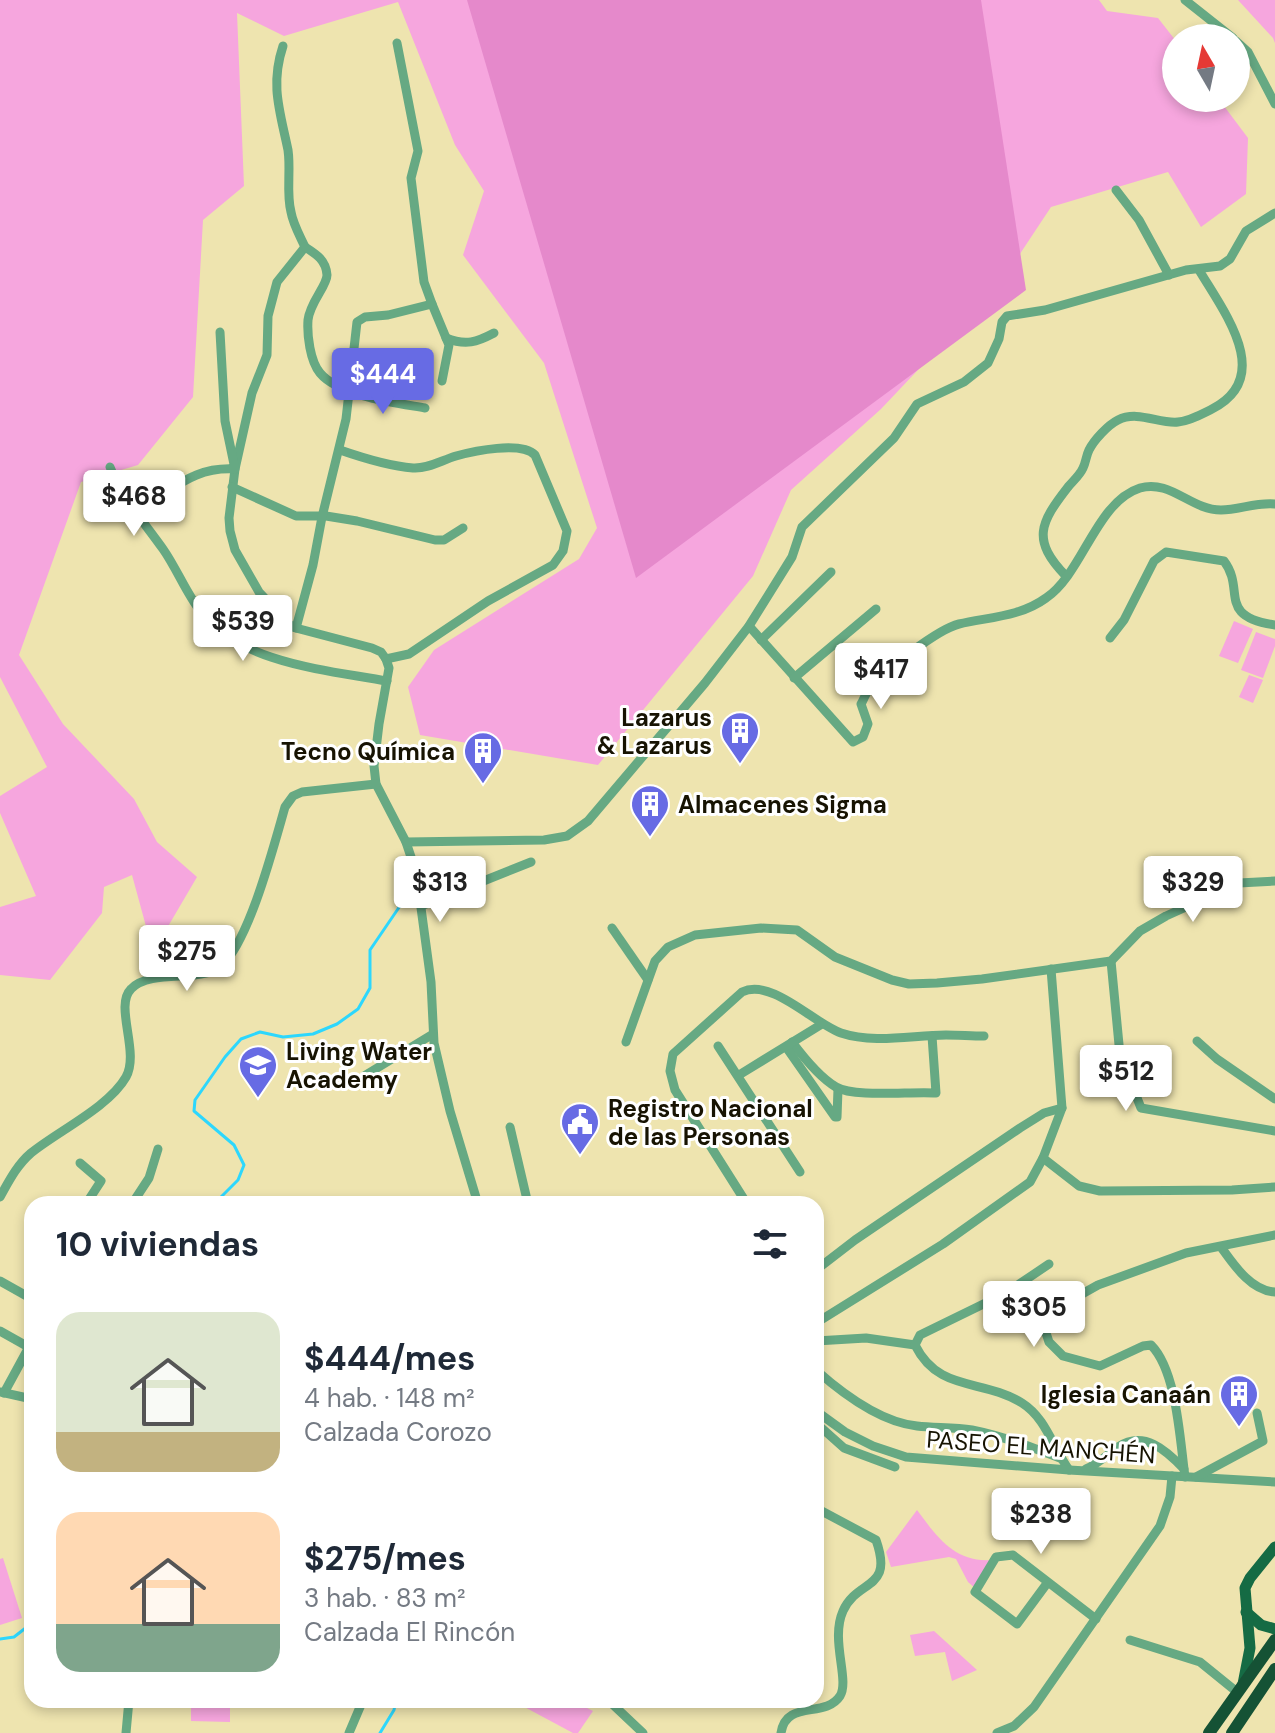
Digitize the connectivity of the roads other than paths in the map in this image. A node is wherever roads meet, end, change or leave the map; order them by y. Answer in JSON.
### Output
{"nodes":[{"id":1,"x":1185,"y":0,"type":"edge"},
{"id":2,"x":1218,"y":24,"type":"edge"},
{"id":3,"x":397,"y":43,"type":"dead end"},
{"id":4,"x":283,"y":46,"type":"dead end"},
{"id":5,"x":1250,"y":56,"type":"edge"},
{"id":6,"x":1275,"y":104,"type":"edge"},
{"id":7,"x":1116,"y":190,"type":"dead end"},
{"id":8,"x":1275,"y":213,"type":"edge"},
{"id":9,"x":305,"y":247,"type":"junction"},
{"id":10,"x":1199,"y":270,"type":"junction"},
{"id":11,"x":1169,"y":275,"type":"junction"},
{"id":12,"x":432,"y":304,"type":"junction"},
{"id":13,"x":220,"y":332,"type":"dead end"},
{"id":14,"x":494,"y":333,"type":"dead end"},
{"id":15,"x":446,"y":338,"type":"junction"},
{"id":16,"x":442,"y":381,"type":"dead end"},
{"id":17,"x":348,"y":391,"type":"junction"},
{"id":18,"x":425,"y":408,"type":"dead end"},
{"id":19,"x":340,"y":450,"type":"junction"},
{"id":20,"x":110,"y":467,"type":"dead end"},
{"id":21,"x":235,"y":469,"type":"junction"},
{"id":22,"x":232,"y":487,"type":"junction"},
{"id":23,"x":153,"y":500,"type":"dead end"},
{"id":24,"x":1275,"y":504,"type":"edge"},
{"id":25,"x":322,"y":517,"type":"junction"},
{"id":26,"x":463,"y":528,"type":"dead end"},
{"id":27,"x":831,"y":572,"type":"dead end"},
{"id":28,"x":1066,"y":576,"type":"junction"},
{"id":29,"x":876,"y":609,"type":"dead end"},
{"id":30,"x":1275,"y":625,"type":"edge"},
{"id":31,"x":749,"y":626,"type":"junction"},
{"id":32,"x":296,"y":628,"type":"junction"},
{"id":33,"x":1110,"y":638,"type":"dead end"},
{"id":34,"x":761,"y":640,"type":"junction"},
{"id":35,"x":386,"y":659,"type":"junction"},
{"id":36,"x":794,"y":678,"type":"junction"},
{"id":37,"x":387,"y":681,"type":"junction"},
{"id":38,"x":376,"y":784,"type":"junction"},
{"id":39,"x":406,"y":842,"type":"junction"},
{"id":40,"x":531,"y":862,"type":"dead end"},
{"id":41,"x":1275,"y":881,"type":"edge"},
{"id":42,"x":421,"y":906,"type":"junction"},
{"id":43,"x":612,"y":928,"type":"dead end"},
{"id":44,"x":1111,"y":961,"type":"junction"},
{"id":45,"x":1051,"y":969,"type":"junction"},
{"id":46,"x":648,"y":980,"type":"junction"},
{"id":47,"x":822,"y":1024,"type":"junction"},
{"id":48,"x":433,"y":1034,"type":"junction"},
{"id":49,"x":932,"y":1036,"type":"junction"},
{"id":50,"x":984,"y":1036,"type":"dead end"},
{"id":51,"x":1197,"y":1041,"type":"dead end"},
{"id":52,"x":626,"y":1042,"type":"dead end"},
{"id":53,"x":789,"y":1045,"type":"junction"},
{"id":54,"x":718,"y":1046,"type":"dead end"},
{"id":55,"x":739,"y":1075,"type":"junction"},
{"id":56,"x":364,"y":1076,"type":"dead end"},
{"id":57,"x":838,"y":1089,"type":"junction"},
{"id":58,"x":1275,"y":1099,"type":"edge"},
{"id":59,"x":1062,"y":1108,"type":"junction"},
{"id":60,"x":510,"y":1127,"type":"dead end"},
{"id":61,"x":1275,"y":1131,"type":"edge"},
{"id":62,"x":158,"y":1149,"type":"dead end"},
{"id":63,"x":1043,"y":1158,"type":"junction"},
{"id":64,"x":80,"y":1163,"type":"dead end"},
{"id":65,"x":800,"y":1172,"type":"dead end"},
{"id":66,"x":1275,"y":1187,"type":"edge"},
{"id":67,"x":91,"y":1196,"type":"edge"},
{"id":68,"x":137,"y":1196,"type":"edge"},
{"id":69,"x":476,"y":1196,"type":"edge"},
{"id":70,"x":526,"y":1196,"type":"edge"},
{"id":71,"x":742,"y":1196,"type":"edge"},
{"id":72,"x":0,"y":1197,"type":"edge"},
{"id":73,"x":1275,"y":1235,"type":"edge"},
{"id":74,"x":1221,"y":1247,"type":"junction"},
{"id":75,"x":824,"y":1264,"type":"edge"},
{"id":76,"x":1049,"y":1264,"type":"dead end"},
{"id":77,"x":0,"y":1281,"type":"edge"},
{"id":78,"x":1275,"y":1292,"type":"edge"},
{"id":79,"x":24,"y":1294,"type":"edge"},
{"id":80,"x":824,"y":1318,"type":"edge"},
{"id":81,"x":0,"y":1331,"type":"edge"},
{"id":82,"x":824,"y":1341,"type":"edge"},
{"id":83,"x":24,"y":1345,"type":"edge"},
{"id":84,"x":915,"y":1345,"type":"junction"},
{"id":85,"x":24,"y":1357,"type":"edge"},
{"id":86,"x":824,"y":1376,"type":"edge"},
{"id":87,"x":2,"y":1392,"type":"edge"},
{"id":88,"x":24,"y":1397,"type":"edge"},
{"id":89,"x":1257,"y":1413,"type":"dead end"},
{"id":90,"x":824,"y":1417,"type":"edge"},
{"id":91,"x":824,"y":1424,"type":"edge"},
{"id":92,"x":824,"y":1429,"type":"edge"},
{"id":93,"x":845,"y":1432,"type":"junction"},
{"id":94,"x":1060,"y":1458,"type":"junction"},
{"id":95,"x":895,"y":1467,"type":"dead end"},
{"id":96,"x":1069,"y":1470,"type":"junction"},
{"id":97,"x":1081,"y":1471,"type":"junction"},
{"id":98,"x":1184,"y":1473,"type":"junction"},
{"id":99,"x":1172,"y":1476,"type":"junction"},
{"id":100,"x":1196,"y":1477,"type":"junction"},
{"id":101,"x":1275,"y":1482,"type":"edge"},
{"id":102,"x":824,"y":1512,"type":"edge"},
{"id":103,"x":1275,"y":1547,"type":"edge"},
{"id":104,"x":1048,"y":1582,"type":"junction"},
{"id":105,"x":1246,"y":1611,"type":"junction"},
{"id":106,"x":1096,"y":1619,"type":"junction"},
{"id":107,"x":1275,"y":1629,"type":"edge"},
{"id":108,"x":1130,"y":1640,"type":"dead end"},
{"id":109,"x":1275,"y":1640,"type":"edge"},
{"id":110,"x":1275,"y":1669,"type":"edge"},
{"id":111,"x":1240,"y":1688,"type":"junction"},
{"id":112,"x":824,"y":1706,"type":"edge"},
{"id":113,"x":128,"y":1708,"type":"edge"},
{"id":114,"x":360,"y":1708,"type":"edge"},
{"id":115,"x":616,"y":1708,"type":"edge"},
{"id":116,"x":815,"y":1708,"type":"edge"},
{"id":117,"x":1010,"y":1731,"type":"edge"},
{"id":118,"x":126,"y":1733,"type":"edge"},
{"id":119,"x":349,"y":1733,"type":"edge"},
{"id":120,"x":643,"y":1733,"type":"edge"},
{"id":121,"x":781,"y":1733,"type":"edge"},
{"id":122,"x":997,"y":1733,"type":"edge"},
{"id":123,"x":1209,"y":1733,"type":"edge"},
{"id":124,"x":1232,"y":1733,"type":"edge"}],
"edges":[{"from":1,"to":2,"type":"street"},
{"from":3,"to":12,"type":"street"},
{"from":4,"to":9,"type":"street"},
{"from":5,"to":6,"type":"street"},
{"from":7,"to":11,"type":"street"},
{"from":8,"to":10,"type":"street"},
{"from":9,"to":17,"type":"street"},
{"from":9,"to":21,"type":"street"},
{"from":10,"to":11,"type":"street"},
{"from":10,"to":28,"type":"street"},
{"from":11,"to":31,"type":"street"},
{"from":12,"to":15,"type":"street"},
{"from":12,"to":17,"type":"street"},
{"from":13,"to":21,"type":"street"},
{"from":14,"to":15,"type":"street"},
{"from":15,"to":16,"type":"street"},
{"from":17,"to":18,"type":"street"},
{"from":17,"to":19,"type":"street"},
{"from":19,"to":25,"type":"street"},
{"from":19,"to":35,"type":"street"},
{"from":20,"to":37,"type":"street"},
{"from":21,"to":22,"type":"street"},
{"from":21,"to":23,"type":"street"},
{"from":22,"to":25,"type":"street"},
{"from":22,"to":32,"type":"street"},
{"from":24,"to":28,"type":"street"},
{"from":25,"to":26,"type":"street"},
{"from":25,"to":32,"type":"street"},
{"from":27,"to":34,"type":"street"},
{"from":28,"to":36,"type":"street"},
{"from":29,"to":36,"type":"street"},
{"from":30,"to":33,"type":"street"},
{"from":31,"to":34,"type":"street"},
{"from":31,"to":39,"type":"street"},
{"from":32,"to":35,"type":"street"},
{"from":34,"to":36,"type":"street"},
{"from":35,"to":37,"type":"street"},
{"from":37,"to":38,"type":"street"},
{"from":38,"to":39,"type":"street"},
{"from":38,"to":72,"type":"street"},
{"from":39,"to":42,"type":"street"},
{"from":40,"to":42,"type":"street"},
{"from":41,"to":44,"type":"street"},
{"from":42,"to":48,"type":"street"},
{"from":43,"to":46,"type":"street"},
{"from":44,"to":45,"type":"street"},
{"from":44,"to":61,"type":"street"},
{"from":45,"to":46,"type":"street"},
{"from":45,"to":59,"type":"street"},
{"from":46,"to":52,"type":"street"},
{"from":47,"to":49,"type":"street"},
{"from":47,"to":53,"type":"street"},
{"from":47,"to":71,"type":"street"},
{"from":48,"to":56,"type":"street"},
{"from":48,"to":69,"type":"street"},
{"from":49,"to":50,"type":"street"},
{"from":49,"to":57,"type":"street"},
{"from":51,"to":58,"type":"street"},
{"from":53,"to":55,"type":"street"},
{"from":53,"to":57,"type":"street"},
{"from":53,"to":57,"type":"street"},
{"from":54,"to":55,"type":"street"},
{"from":55,"to":65,"type":"street"},
{"from":59,"to":63,"type":"street"},
{"from":59,"to":75,"type":"street"},
{"from":60,"to":70,"type":"street"},
{"from":62,"to":68,"type":"street"},
{"from":63,"to":66,"type":"street"},
{"from":63,"to":80,"type":"street"},
{"from":64,"to":67,"type":"street"},
{"from":73,"to":74,"type":"street"},
{"from":74,"to":78,"type":"street"},
{"from":74,"to":98,"type":"street"},
{"from":76,"to":84,"type":"street"},
{"from":77,"to":79,"type":"street"},
{"from":81,"to":83,"type":"street"},
{"from":82,"to":84,"type":"street"},
{"from":84,"to":94,"type":"street"},
{"from":85,"to":87,"type":"street"},
{"from":86,"to":94,"type":"street"},
{"from":87,"to":88,"type":"street"},
{"from":89,"to":100,"type":"street"},
{"from":90,"to":93,"type":"street","name":"PASEO EL MANCHÉN"},
{"from":91,"to":93,"type":"street"},
{"from":92,"to":95,"type":"street"},
{"from":93,"to":96,"type":"street","name":"PASEO EL MANCHÉN"},
{"from":94,"to":96,"type":"street"},
{"from":96,"to":97,"type":"street","name":"PASEO EL MANCHÉN"},
{"from":97,"to":98,"type":"street"},
{"from":97,"to":99,"type":"street","name":"PASEO EL MANCHÉN"},
{"from":98,"to":99,"type":"street","name":"PASEO EL MANCHÉN"},
{"from":98,"to":100,"type":"street","name":"PASEO EL MANCHÉN"},
{"from":99,"to":106,"type":"street"},
{"from":100,"to":101,"type":"street","name":"PASEO EL MANCHÉN"},
{"from":102,"to":112,"type":"street"},
{"from":103,"to":105,"type":"main road"},
{"from":104,"to":104,"type":"street"},
{"from":104,"to":106,"type":"street"},
{"from":105,"to":107,"type":"main road"},
{"from":105,"to":111,"type":"main road"},
{"from":106,"to":117,"type":"street"},
{"from":108,"to":111,"type":"street"},
{"from":109,"to":111,"type":"highway"},
{"from":110,"to":124,"type":"highway"},
{"from":111,"to":123,"type":"highway"},
{"from":113,"to":118,"type":"street"},
{"from":114,"to":119,"type":"street"},
{"from":115,"to":120,"type":"street"},
{"from":116,"to":121,"type":"street"},
{"from":117,"to":122,"type":"street"}]}
